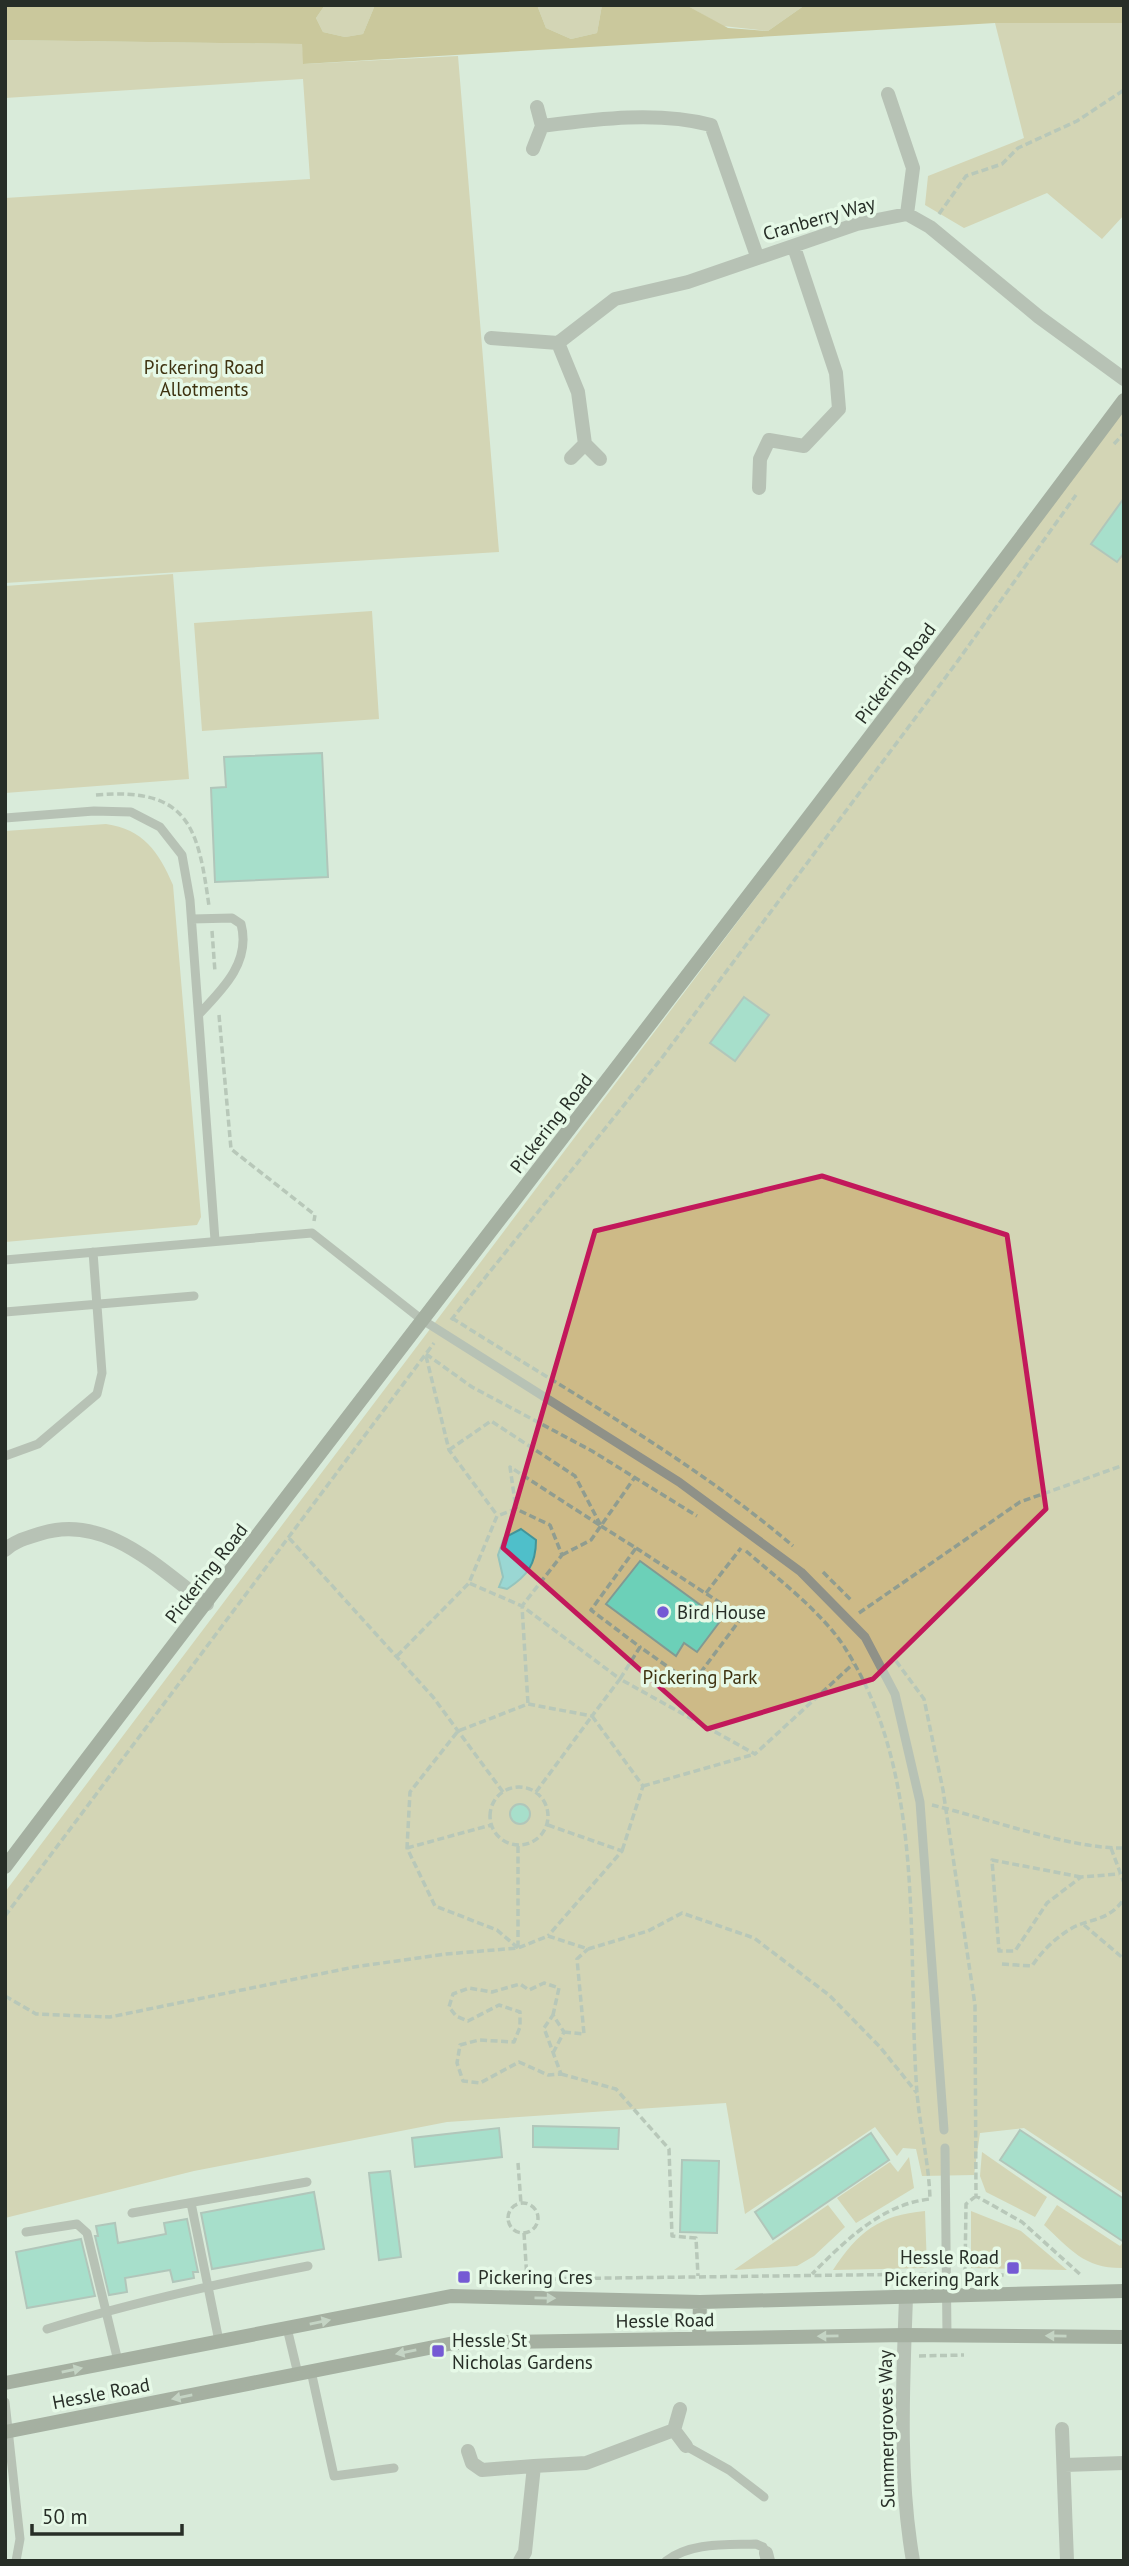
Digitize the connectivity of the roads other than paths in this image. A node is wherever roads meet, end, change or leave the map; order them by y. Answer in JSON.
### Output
{"nodes":[{"id":1,"x":888,"y":94,"type":"dead end"},
{"id":2,"x":537,"y":107,"type":"dead end"},
{"id":3,"x":541,"y":126,"type":"junction"},
{"id":4,"x":533,"y":149,"type":"dead end"},
{"id":5,"x":907,"y":214,"type":"junction"},
{"id":6,"x":794,"y":247,"type":"junction"},
{"id":7,"x":757,"y":256,"type":"junction"},
{"id":8,"x":491,"y":338,"type":"dead end"},
{"id":9,"x":558,"y":343,"type":"junction"},
{"id":10,"x":1124,"y":379,"type":"edge"},
{"id":11,"x":1124,"y":400,"type":"edge"},
{"id":12,"x":585,"y":444,"type":"junction"},
{"id":13,"x":571,"y":458,"type":"dead end"},
{"id":14,"x":600,"y":459,"type":"dead end"},
{"id":15,"x":759,"y":488,"type":"dead end"},
{"id":16,"x":5,"y":818,"type":"edge"},
{"id":17,"x":192,"y":919,"type":"junction"},
{"id":18,"x":199,"y":1014,"type":"junction"},
{"id":19,"x":215,"y":1240,"type":"junction"},
{"id":20,"x":93,"y":1252,"type":"junction"},
{"id":21,"x":5,"y":1260,"type":"edge"},
{"id":22,"x":194,"y":1296,"type":"dead end"},
{"id":23,"x":97,"y":1305,"type":"junction"},
{"id":24,"x":5,"y":1312,"type":"edge"},
{"id":25,"x":421,"y":1319,"type":"junction"},
{"id":26,"x":5,"y":1456,"type":"edge"},
{"id":27,"x":5,"y":1550,"type":"edge"},
{"id":28,"x":207,"y":1604,"type":"junction"},
{"id":29,"x":5,"y":1867,"type":"edge"},
{"id":30,"x":944,"y":2130,"type":"dead end"},
{"id":31,"x":945,"y":2148,"type":"dead end"},
{"id":32,"x":307,"y":2182,"type":"dead end"},
{"id":33,"x":191,"y":2203,"type":"junction"},
{"id":34,"x":132,"y":2213,"type":"dead end"},
{"id":35,"x":26,"y":2232,"type":"dead end"},
{"id":36,"x":308,"y":2266,"type":"dead end"},
{"id":37,"x":208,"y":2286,"type":"junction"},
{"id":38,"x":1124,"y":2291,"type":"edge"},
{"id":39,"x":946,"y":2295,"type":"junction"},
{"id":40,"x":906,"y":2297,"type":"junction"},
{"id":41,"x":699,"y":2302,"type":"junction"},
{"id":42,"x":106,"y":2311,"type":"junction"},
{"id":43,"x":287,"y":2328,"type":"junction"},
{"id":44,"x":47,"y":2329,"type":"dead end"},
{"id":45,"x":905,"y":2335,"type":"junction"},
{"id":46,"x":947,"y":2335,"type":"junction"},
{"id":47,"x":1124,"y":2337,"type":"edge"},
{"id":48,"x":699,"y":2338,"type":"junction"},
{"id":49,"x":219,"y":2341,"type":"junction"},
{"id":50,"x":118,"y":2361,"type":"junction"},
{"id":51,"x":305,"y":2372,"type":"junction"},
{"id":52,"x":5,"y":2383,"type":"edge"},
{"id":53,"x":5,"y":2402,"type":"edge"},
{"id":54,"x":680,"y":2409,"type":"dead end"},
{"id":55,"x":1062,"y":2429,"type":"dead end"},
{"id":56,"x":674,"y":2430,"type":"junction"},
{"id":57,"x":8,"y":2432,"type":"edge"},
{"id":58,"x":685,"y":2446,"type":"joint"},
{"id":59,"x":468,"y":2451,"type":"dead end"},
{"id":60,"x":1124,"y":2463,"type":"edge"},
{"id":61,"x":1065,"y":2465,"type":"junction"},
{"id":62,"x":534,"y":2466,"type":"junction"},
{"id":63,"x":394,"y":2468,"type":"dead end"},
{"id":64,"x":764,"y":2497,"type":"dead end"},
{"id":65,"x":767,"y":2557,"type":"edge"},
{"id":66,"x":16,"y":2561,"type":"edge"},
{"id":67,"x":520,"y":2561,"type":"edge"},
{"id":68,"x":666,"y":2561,"type":"edge"},
{"id":69,"x":914,"y":2561,"type":"edge"},
{"id":70,"x":1067,"y":2561,"type":"edge"}],
"edges":[{"from":1,"to":5,"type":"street"},
{"from":2,"to":3,"type":"street"},
{"from":3,"to":4,"type":"street"},
{"from":3,"to":7,"type":"street"},
{"from":5,"to":6,"type":"street","name":"Cranberry Way"},
{"from":5,"to":10,"type":"street","name":"Cranberry Way"},
{"from":6,"to":7,"type":"street","name":"Cranberry Way"},
{"from":6,"to":15,"type":"street"},
{"from":7,"to":9,"type":"street","name":"Cranberry Way"},
{"from":8,"to":9,"type":"street"},
{"from":9,"to":12,"type":"street"},
{"from":11,"to":25,"type":"street","name":"Pickering Road"},
{"from":12,"to":13,"type":"street"},
{"from":12,"to":14,"type":"street"},
{"from":16,"to":17,"type":"lane"},
{"from":17,"to":18,"type":"lane"},
{"from":17,"to":18,"type":"lane"},
{"from":18,"to":19,"type":"lane"},
{"from":19,"to":20,"type":"lane"},
{"from":19,"to":25,"type":"lane"},
{"from":20,"to":21,"type":"lane"},
{"from":20,"to":23,"type":"lane"},
{"from":22,"to":23,"type":"lane"},
{"from":23,"to":24,"type":"lane"},
{"from":23,"to":26,"type":"lane"},
{"from":25,"to":28,"type":"street","name":"Pickering Road"},
{"from":25,"to":30,"type":"lane"},
{"from":27,"to":28,"type":"street"},
{"from":28,"to":29,"type":"street","name":"Pickering Road"},
{"from":31,"to":39,"type":"lane"},
{"from":32,"to":33,"type":"lane"},
{"from":33,"to":34,"type":"lane"},
{"from":33,"to":37,"type":"lane"},
{"from":35,"to":42,"type":"lane"},
{"from":36,"to":37,"type":"lane"},
{"from":37,"to":42,"type":"lane"},
{"from":37,"to":49,"type":"lane"},
{"from":38,"to":39,"type":"street","name":"Hessle Road"},
{"from":39,"to":40,"type":"street","name":"Hessle Road"},
{"from":39,"to":46,"type":"lane"},
{"from":40,"to":41,"type":"street","name":"Hessle Road"},
{"from":40,"to":45,"type":"street","name":"Summergroves Way"},
{"from":43,"to":41,"type":"street","name":"Hessle Road","one_way":true},
{"from":41,"to":48,"type":"street"},
{"from":42,"to":44,"type":"lane"},
{"from":42,"to":50,"type":"lane"},
{"from":43,"to":49,"type":"street","name":"Hessle Road"},
{"from":43,"to":51,"type":"lane"},
{"from":45,"to":46,"type":"street","name":"Hessle Road"},
{"from":45,"to":48,"type":"street","name":"Hessle Road","one_way":true},
{"from":45,"to":69,"type":"street","name":"Summergroves Way"},
{"from":47,"to":46,"type":"street","name":"Hessle Road","one_way":true},
{"from":48,"to":51,"type":"street","name":"Hessle Road","one_way":true},
{"from":49,"to":50,"type":"street","name":"Hessle Road"},
{"from":52,"to":50,"type":"street","name":"Hessle Road","one_way":true},
{"from":51,"to":57,"type":"street","name":"Hessle Road","one_way":true},
{"from":51,"to":63,"type":"lane"},
{"from":53,"to":57,"type":"lane"},
{"from":54,"to":56,"type":"street"},
{"from":55,"to":61,"type":"street"},
{"from":56,"to":58,"type":"street"},
{"from":56,"to":62,"type":"street"},
{"from":57,"to":66,"type":"lane"},
{"from":58,"to":64,"type":"lane"},
{"from":59,"to":62,"type":"street"},
{"from":60,"to":61,"type":"street"},
{"from":61,"to":70,"type":"street"},
{"from":62,"to":67,"type":"street"},
{"from":65,"to":68,"type":"lane"}]}
